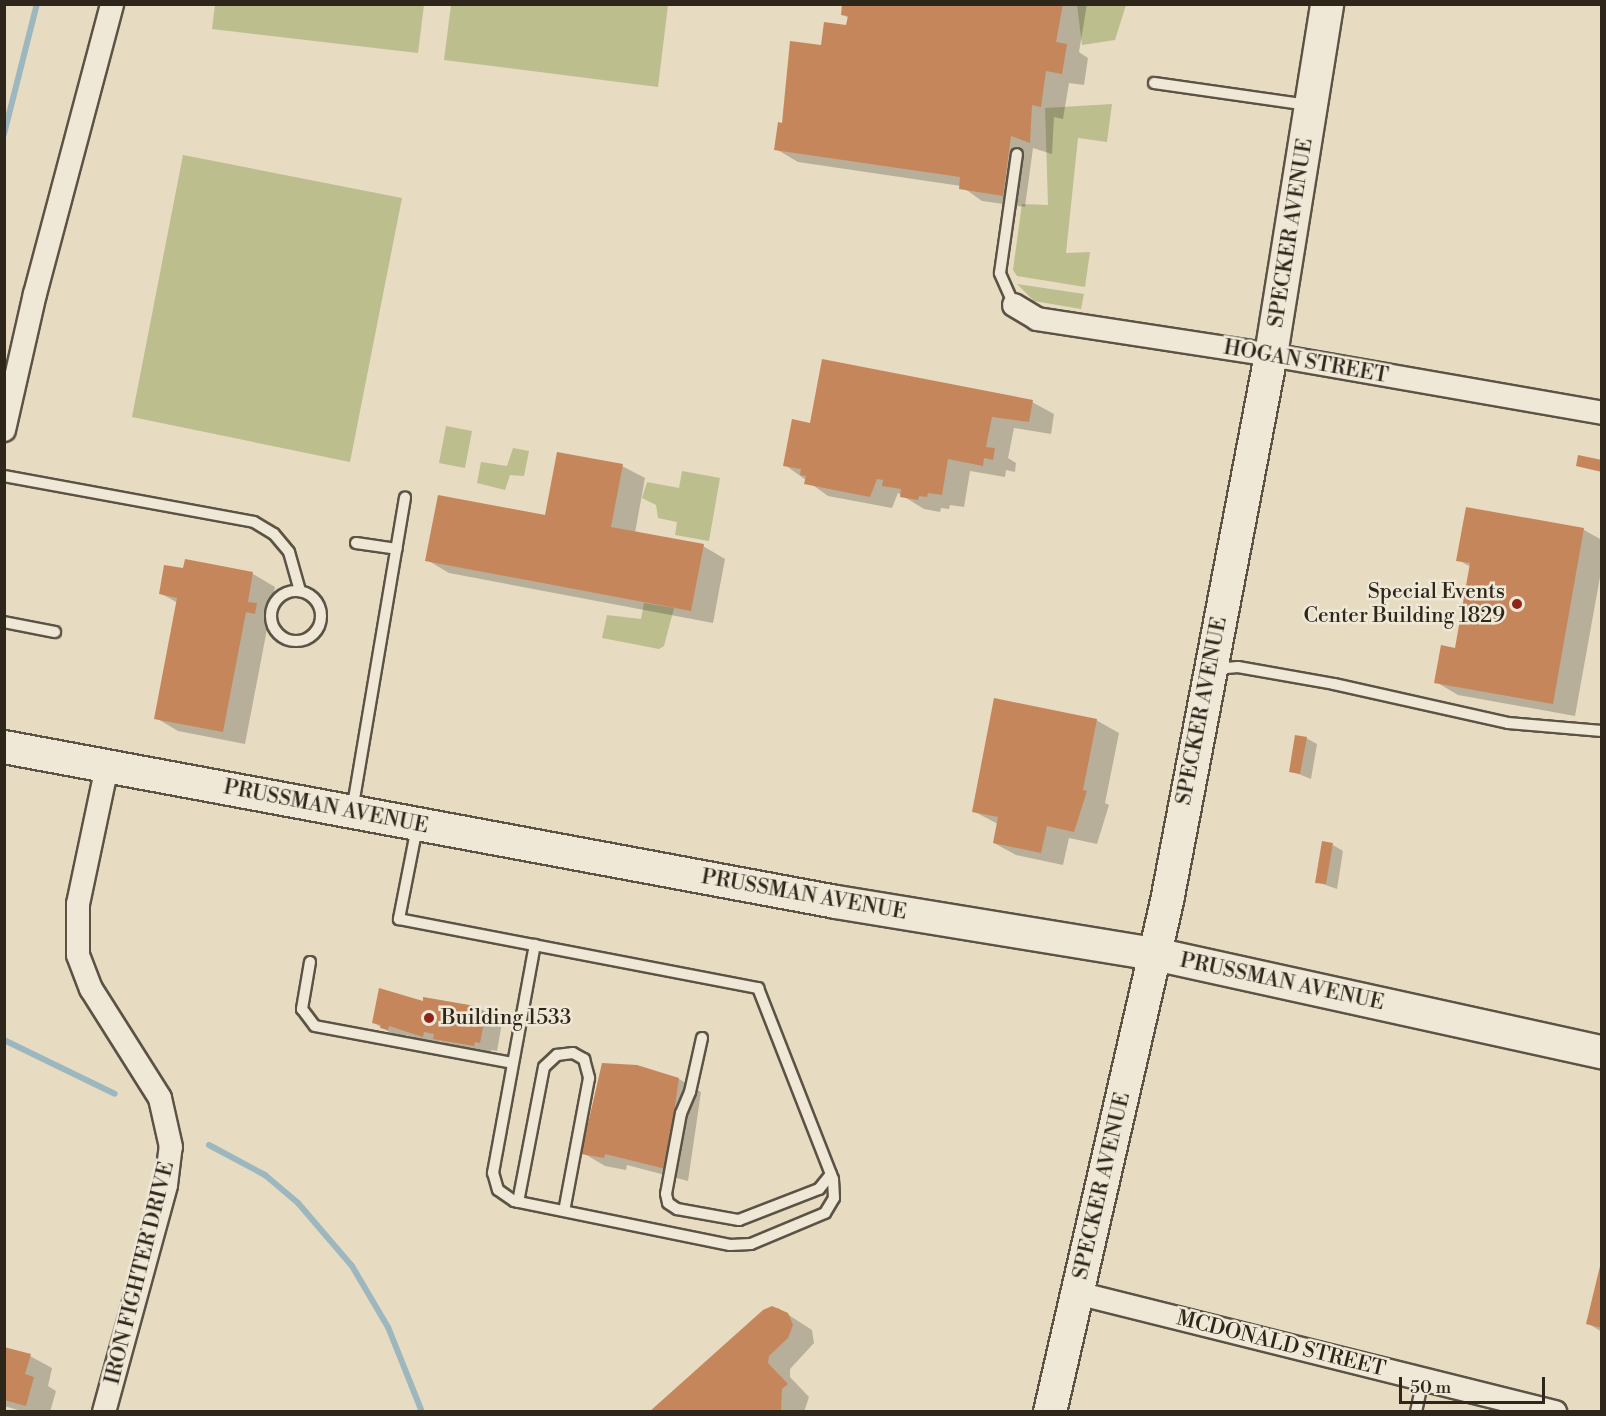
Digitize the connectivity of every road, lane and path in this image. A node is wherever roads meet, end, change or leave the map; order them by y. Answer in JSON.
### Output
{"nodes":[{"id":1,"x":112,"y":4,"type":"edge"},
{"id":2,"x":1328,"y":4,"type":"edge"},
{"id":3,"x":1154,"y":83,"type":"dead end"},
{"id":4,"x":1312,"y":106,"type":"junction"},
{"id":5,"x":1017,"y":154,"type":"dead end"},
{"id":6,"x":1014,"y":305,"type":"joint"},
{"id":7,"x":1271,"y":355,"type":"junction"},
{"id":8,"x":1602,"y":413,"type":"edge"},
{"id":9,"x":4,"y":430,"type":"edge"},
{"id":10,"x":4,"y":476,"type":"edge"},
{"id":11,"x":405,"y":498,"type":"dead end"},
{"id":12,"x":356,"y":543,"type":"dead end"},
{"id":13,"x":397,"y":549,"type":"junction"},
{"id":14,"x":300,"y":591,"type":"junction"},
{"id":15,"x":4,"y":621,"type":"edge"},
{"id":16,"x":55,"y":632,"type":"dead end"},
{"id":17,"x":1209,"y":672,"type":"junction"},
{"id":18,"x":1602,"y":731,"type":"edge"},
{"id":19,"x":4,"y":747,"type":"edge"},
{"id":20,"x":107,"y":766,"type":"junction"},
{"id":21,"x":352,"y":812,"type":"junction"},
{"id":22,"x":418,"y":824,"type":"junction"},
{"id":23,"x":535,"y":945,"type":"junction"},
{"id":24,"x":1155,"y":954,"type":"junction"},
{"id":25,"x":310,"y":962,"type":"dead end"},
{"id":26,"x":702,"y":1038,"type":"dead end"},
{"id":27,"x":1602,"y":1052,"type":"edge"},
{"id":28,"x":513,"y":1064,"type":"junction"},
{"id":29,"x":831,"y":1174,"type":"junction"},
{"id":30,"x":518,"y":1202,"type":"junction"},
{"id":31,"x":564,"y":1211,"type":"junction"},
{"id":32,"x":1077,"y":1293,"type":"junction"},
{"id":33,"x":1423,"y":1379,"type":"junction"},
{"id":34,"x":104,"y":1412,"type":"edge"},
{"id":35,"x":1050,"y":1412,"type":"edge"},
{"id":36,"x":1416,"y":1412,"type":"edge"},
{"id":37,"x":1555,"y":1412,"type":"edge"}],
"edges":[{"from":1,"to":9,"type":"street"},
{"from":2,"to":4,"type":"street","name":"SPECKER AVENUE"},
{"from":3,"to":4,"type":"lane"},
{"from":4,"to":7,"type":"street","name":"SPECKER AVENUE"},
{"from":5,"to":6,"type":"lane"},
{"from":6,"to":7,"type":"street","name":"HOGAN STREET"},
{"from":7,"to":8,"type":"street","name":"HOGAN STREET"},
{"from":7,"to":17,"type":"street","name":"SPECKER AVENUE"},
{"from":10,"to":14,"type":"lane"},
{"from":11,"to":13,"type":"lane"},
{"from":12,"to":13,"type":"lane"},
{"from":13,"to":21,"type":"lane"},
{"from":14,"to":14,"type":"lane"},
{"from":15,"to":16,"type":"lane"},
{"from":17,"to":18,"type":"lane"},
{"from":17,"to":24,"type":"street","name":"SPECKER AVENUE"},
{"from":19,"to":20,"type":"street","name":"PRUSSMAN AVENUE"},
{"from":20,"to":21,"type":"street","name":"PRUSSMAN AVENUE"},
{"from":20,"to":34,"type":"street","name":"IRON FIGHTER DRIVE"},
{"from":21,"to":22,"type":"street","name":"PRUSSMAN AVENUE"},
{"from":22,"to":23,"type":"lane"},
{"from":22,"to":24,"type":"street","name":"PRUSSMAN AVENUE"},
{"from":23,"to":28,"type":"lane"},
{"from":23,"to":29,"type":"lane"},
{"from":24,"to":27,"type":"street","name":"PRUSSMAN AVENUE"},
{"from":24,"to":32,"type":"street","name":"SPECKER AVENUE"},
{"from":25,"to":28,"type":"lane"},
{"from":26,"to":29,"type":"lane"},
{"from":28,"to":30,"type":"lane"},
{"from":29,"to":31,"type":"lane"},
{"from":30,"to":31,"type":"lane"},
{"from":30,"to":31,"type":"lane"},
{"from":32,"to":33,"type":"street","name":"MCDONALD STREET"},
{"from":32,"to":35,"type":"street","name":"SPECKER AVENUE"},
{"from":33,"to":36,"type":"lane"},
{"from":33,"to":37,"type":"street","name":"MCDONALD STREET"}]}
